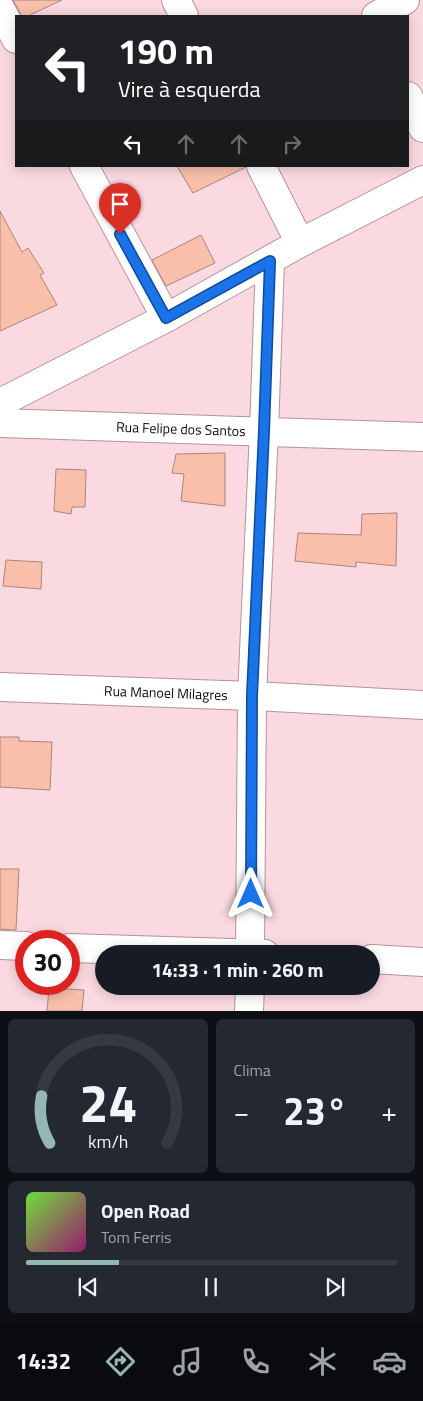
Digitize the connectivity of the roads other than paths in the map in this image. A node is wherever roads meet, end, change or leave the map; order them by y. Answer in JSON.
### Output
{"nodes":[{"id":1,"x":176,"y":0,"type":"edge"},
{"id":2,"x":361,"y":0,"type":"edge"},
{"id":3,"x":405,"y":0,"type":"edge"},
{"id":4,"x":0,"y":8,"type":"edge"},
{"id":5,"x":184,"y":15,"type":"edge"},
{"id":6,"x":368,"y":15,"type":"edge"},
{"id":7,"x":378,"y":15,"type":"edge"},
{"id":8,"x":15,"y":36,"type":"edge"},
{"id":9,"x":409,"y":98,"type":"edge"},
{"id":10,"x":423,"y":128,"type":"edge"},
{"id":11,"x":85,"y":167,"type":"edge"},
{"id":12,"x":262,"y":167,"type":"edge"},
{"id":13,"x":423,"y":180,"type":"edge"},
{"id":14,"x":300,"y":243,"type":"junction"},
{"id":15,"x":270,"y":261,"type":"junction"},
{"id":16,"x":166,"y":318,"type":"junction"},
{"id":17,"x":2,"y":401,"type":"edge"},
{"id":18,"x":264,"y":431,"type":"junction"},
{"id":19,"x":423,"y":437,"type":"edge"},
{"id":20,"x":0,"y":687,"type":"edge"},
{"id":21,"x":252,"y":696,"type":"junction"},
{"id":22,"x":423,"y":705,"type":"edge"},
{"id":23,"x":255,"y":945,"type":"edge"},
{"id":24,"x":0,"y":946,"type":"edge"},
{"id":25,"x":15,"y":946,"type":"edge"},
{"id":26,"x":80,"y":948,"type":"edge"},
{"id":27,"x":95,"y":949,"type":"edge"},
{"id":28,"x":380,"y":960,"type":"edge"},
{"id":29,"x":423,"y":962,"type":"edge"},
{"id":30,"x":250,"y":995,"type":"edge"},
{"id":31,"x":249,"y":1011,"type":"edge"}],
"edges":[{"from":1,"to":5,"type":"street"},
{"from":2,"to":6,"type":"street"},
{"from":3,"to":7,"type":"street"},
{"from":4,"to":8,"type":"street"},
{"from":9,"to":10,"type":"street"},
{"from":11,"to":16,"type":"street"},
{"from":12,"to":14,"type":"street"},
{"from":13,"to":14,"type":"street"},
{"from":14,"to":15,"type":"street"},
{"from":15,"to":16,"type":"street"},
{"from":15,"to":18,"type":"street"},
{"from":16,"to":17,"type":"street"},
{"from":17,"to":18,"type":"street","name":"Rua Felipe dos Santos"},
{"from":18,"to":19,"type":"street","name":"Rua Felipe dos Santos"},
{"from":18,"to":21,"type":"street"},
{"from":20,"to":21,"type":"street","name":"Rua Manoel Milagres"},
{"from":21,"to":22,"type":"street","name":"Rua Manoel Milagres"},
{"from":21,"to":23,"type":"street"},
{"from":24,"to":25,"type":"street"},
{"from":26,"to":27,"type":"street"},
{"from":28,"to":29,"type":"street"},
{"from":30,"to":31,"type":"street"}]}
